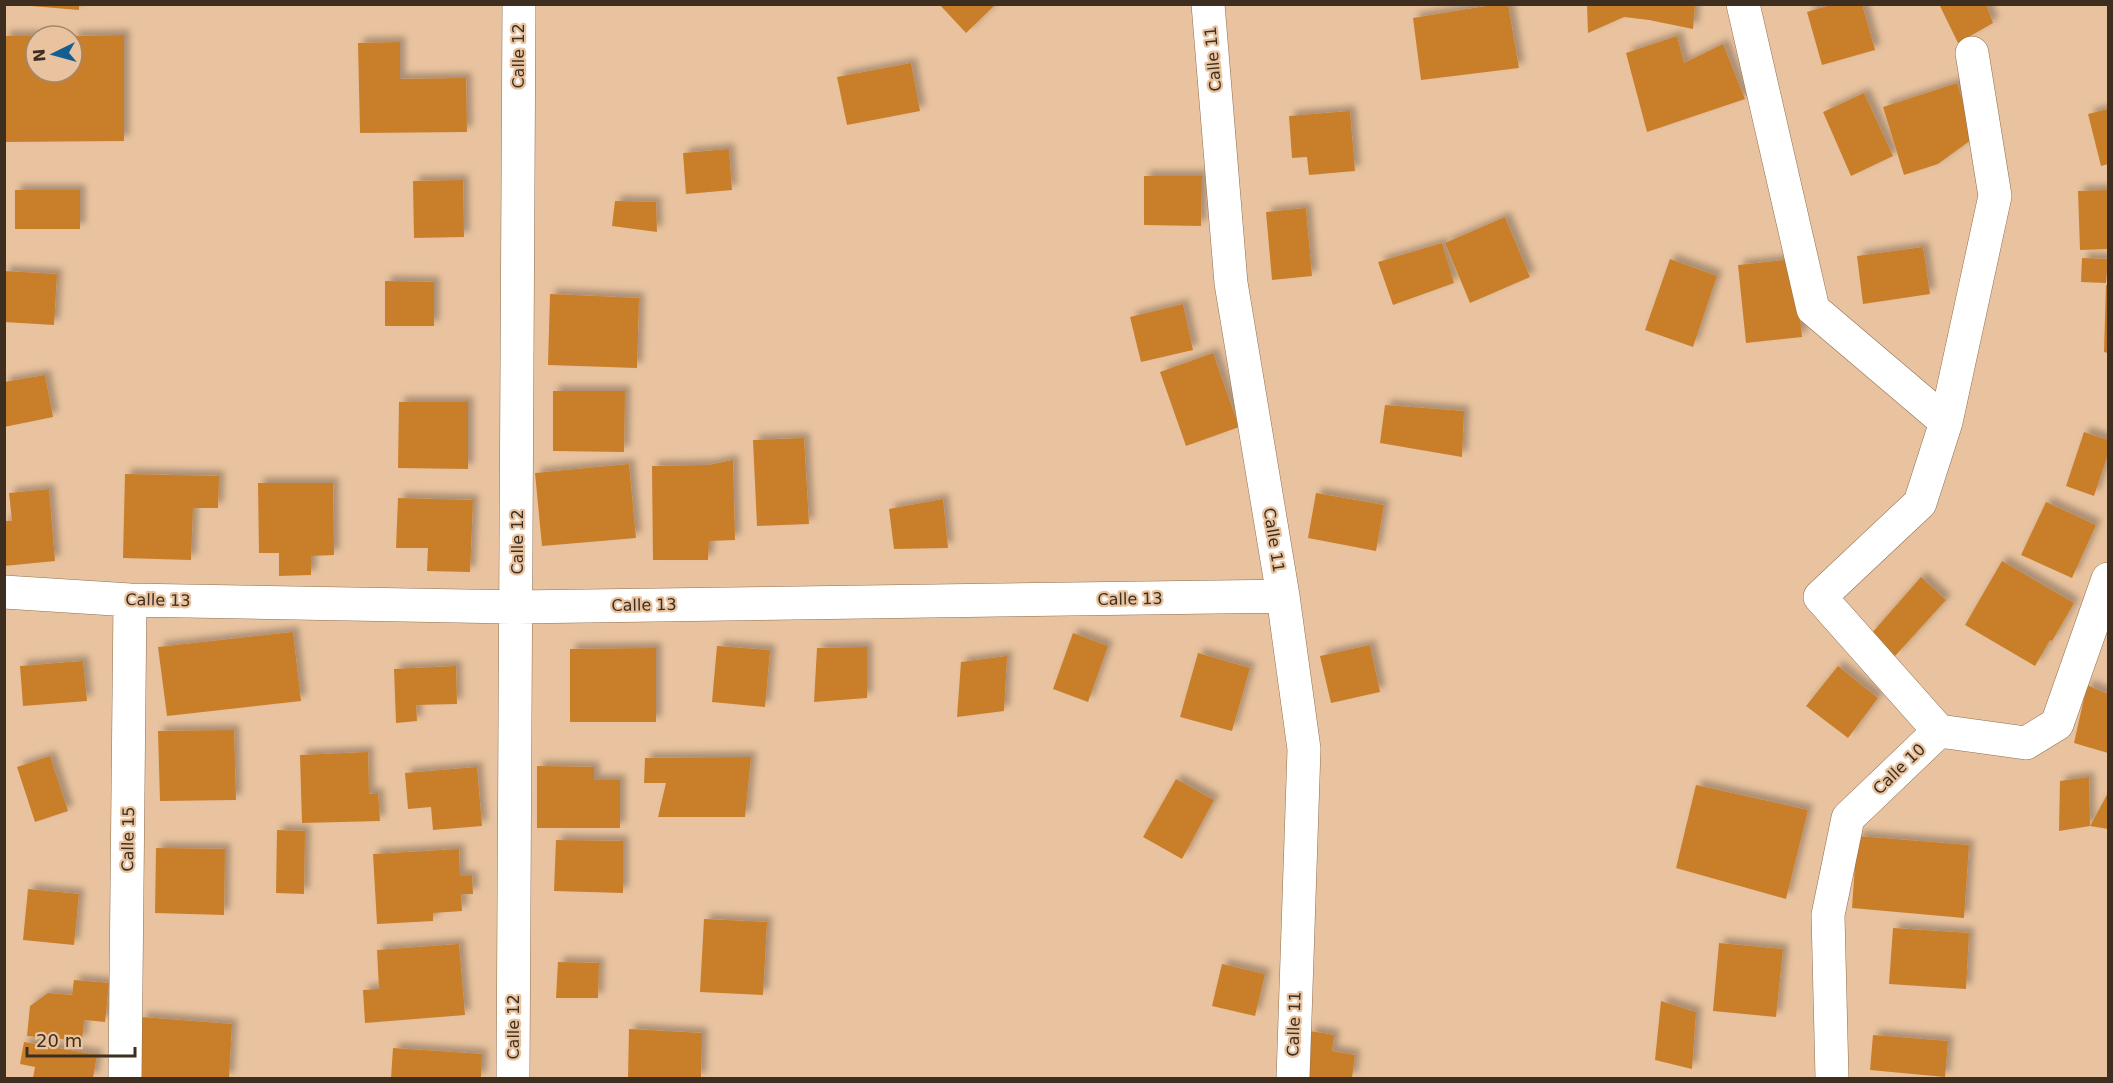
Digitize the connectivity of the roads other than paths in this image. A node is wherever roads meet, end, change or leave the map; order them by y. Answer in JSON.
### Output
{"nodes":[{"id":1,"x":519,"y":4,"type":"edge"},
{"id":2,"x":1208,"y":4,"type":"edge"},
{"id":3,"x":1743,"y":4,"type":"edge"},
{"id":4,"x":1972,"y":53,"type":"dead end"},
{"id":5,"x":1946,"y":422,"type":"junction"},
{"id":6,"x":2109,"y":579,"type":"edge"},
{"id":7,"x":4,"y":592,"type":"edge"},
{"id":8,"x":1283,"y":596,"type":"junction"},
{"id":9,"x":130,"y":600,"type":"junction"},
{"id":10,"x":517,"y":607,"type":"junction"},
{"id":11,"x":1939,"y":731,"type":"junction"},
{"id":12,"x":125,"y":1078,"type":"edge"},
{"id":13,"x":513,"y":1078,"type":"edge"},
{"id":14,"x":1293,"y":1078,"type":"edge"},
{"id":15,"x":1832,"y":1078,"type":"edge"}],
"edges":[{"from":1,"to":10,"type":"street","name":"Calle 12"},
{"from":2,"to":8,"type":"street","name":"Calle 11"},
{"from":3,"to":5,"type":"street"},
{"from":4,"to":5,"type":"street"},
{"from":5,"to":11,"type":"street"},
{"from":6,"to":11,"type":"street","name":"Calle 10"},
{"from":7,"to":9,"type":"street","name":"Calle 13"},
{"from":8,"to":10,"type":"street","name":"Calle 13"},
{"from":8,"to":14,"type":"street","name":"Calle 11"},
{"from":9,"to":10,"type":"street","name":"Calle 13"},
{"from":9,"to":12,"type":"street","name":"Calle 15"},
{"from":10,"to":13,"type":"street","name":"Calle 12"},
{"from":11,"to":15,"type":"street","name":"Calle 10"}]}
